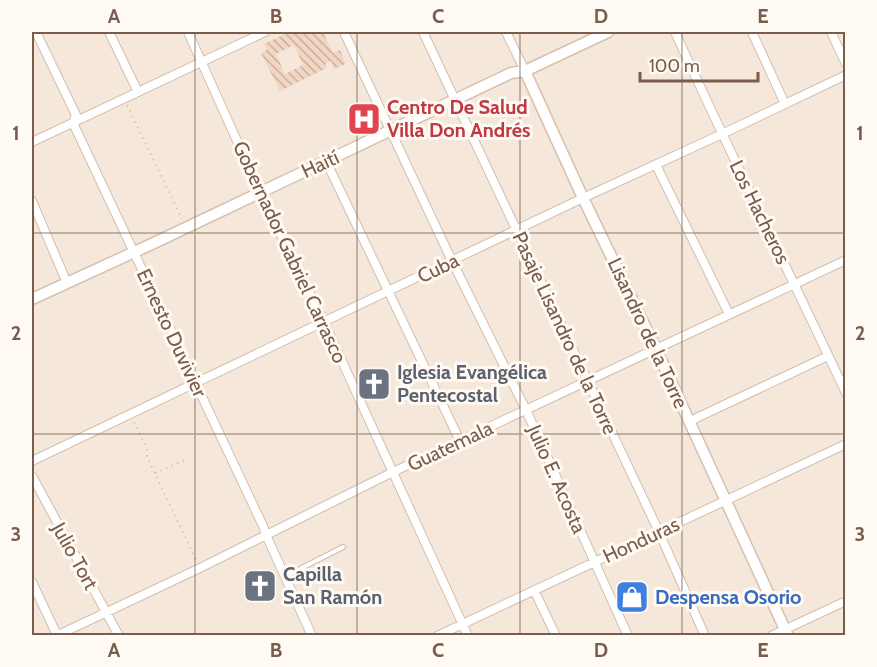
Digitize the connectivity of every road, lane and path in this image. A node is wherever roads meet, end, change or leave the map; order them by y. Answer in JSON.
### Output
{"nodes":[{"id":1,"x":36,"y":32,"type":"edge"},
{"id":2,"x":110,"y":32,"type":"edge"},
{"id":3,"x":188,"y":32,"type":"edge"},
{"id":4,"x":264,"y":32,"type":"edge"},
{"id":5,"x":344,"y":32,"type":"edge"},
{"id":6,"x":423,"y":32,"type":"edge"},
{"id":7,"x":506,"y":32,"type":"edge"},
{"id":8,"x":608,"y":32,"type":"edge"},
{"id":9,"x":675,"y":32,"type":"edge"},
{"id":10,"x":752,"y":32,"type":"edge"},
{"id":11,"x":831,"y":32,"type":"edge"},
{"id":12,"x":202,"y":63,"type":"junction"},
{"id":13,"x":846,"y":64,"type":"edge"},
{"id":14,"x":525,"y":71,"type":"junction"},
{"id":15,"x":846,"y":75,"type":"edge"},
{"id":16,"x":138,"y":92,"type":"junction"},
{"id":17,"x":124,"y":98,"type":"junction"},
{"id":18,"x":455,"y":100,"type":"junction"},
{"id":19,"x":785,"y":104,"type":"junction"},
{"id":20,"x":73,"y":123,"type":"junction"},
{"id":21,"x":391,"y":131,"type":"junction"},
{"id":22,"x":722,"y":134,"type":"junction"},
{"id":23,"x":32,"y":142,"type":"edge"},
{"id":24,"x":326,"y":161,"type":"junction"},
{"id":25,"x":656,"y":165,"type":"junction"},
{"id":26,"x":260,"y":192,"type":"junction"},
{"id":27,"x":583,"y":198,"type":"junction"},
{"id":28,"x":32,"y":201,"type":"edge"},
{"id":29,"x":186,"y":227,"type":"junction"},
{"id":30,"x":517,"y":230,"type":"junction"},
{"id":31,"x":134,"y":252,"type":"junction"},
{"id":32,"x":846,"y":260,"type":"edge"},
{"id":33,"x":452,"y":261,"type":"junction"},
{"id":34,"x":67,"y":283,"type":"junction"},
{"id":35,"x":794,"y":283,"type":"junction"},
{"id":36,"x":388,"y":291,"type":"junction"},
{"id":37,"x":32,"y":299,"type":"edge"},
{"id":38,"x":729,"y":314,"type":"junction"},
{"id":39,"x":324,"y":322,"type":"junction"},
{"id":40,"x":656,"y":348,"type":"junction"},
{"id":41,"x":828,"y":356,"type":"junction"},
{"id":42,"x":587,"y":381,"type":"junction"},
{"id":43,"x":195,"y":382,"type":"junction"},
{"id":44,"x":846,"y":393,"type":"edge"},
{"id":45,"x":526,"y":410,"type":"junction"},
{"id":46,"x":130,"y":413,"type":"junction"},
{"id":47,"x":690,"y":421,"type":"junction"},
{"id":48,"x":460,"y":441,"type":"junction"},
{"id":49,"x":846,"y":444,"type":"edge"},
{"id":50,"x":187,"y":459,"type":"dead end"},
{"id":51,"x":32,"y":461,"type":"edge"},
{"id":52,"x":393,"y":472,"type":"junction"},
{"id":53,"x":155,"y":473,"type":"junction"},
{"id":54,"x":32,"y":476,"type":"edge"},
{"id":55,"x":726,"y":500,"type":"junction"},
{"id":56,"x":659,"y":532,"type":"junction"},
{"id":57,"x":266,"y":535,"type":"junction"},
{"id":58,"x":343,"y":547,"type":"dead end"},
{"id":59,"x":594,"y":562,"type":"junction"},
{"id":60,"x":200,"y":568,"type":"junction"},
{"id":61,"x":285,"y":576,"type":"junction"},
{"id":62,"x":32,"y":582,"type":"edge"},
{"id":63,"x":534,"y":590,"type":"junction"},
{"id":64,"x":846,"y":601,"type":"edge"},
{"id":65,"x":106,"y":612,"type":"junction"},
{"id":66,"x":463,"y":623,"type":"junction"},
{"id":67,"x":787,"y":632,"type":"edge"},
{"id":68,"x":56,"y":635,"type":"edge"},
{"id":69,"x":119,"y":636,"type":"edge"},
{"id":70,"x":312,"y":636,"type":"edge"},
{"id":71,"x":437,"y":636,"type":"edge"},
{"id":72,"x":468,"y":636,"type":"edge"},
{"id":73,"x":556,"y":636,"type":"edge"},
{"id":74,"x":628,"y":636,"type":"edge"},
{"id":75,"x":705,"y":636,"type":"edge"},
{"id":76,"x":771,"y":636,"type":"edge"}],
"edges":[{"from":1,"to":20,"type":"street","name":"Ernesto Duvivier"},
{"from":2,"to":16,"type":"street"},
{"from":3,"to":12,"type":"street","name":"Gobernador Gabriel Carrasco"},
{"from":4,"to":12,"type":"street"},
{"from":5,"to":21,"type":"street","name":"Julio E. Acosta"},
{"from":6,"to":18,"type":"street","name":"Pasaje Lisandro de la Torre"},
{"from":7,"to":14,"type":"street","name":"Lisandro de la Torre"},
{"from":8,"to":14,"type":"street","name":"Haití"},
{"from":9,"to":22,"type":"street","name":"Los Hacheros"},
{"from":10,"to":19,"type":"street"},
{"from":11,"to":13,"type":"street"},
{"from":12,"to":16,"type":"street"},
{"from":12,"to":26,"type":"street","name":"Gobernador Gabriel Carrasco"},
{"from":14,"to":18,"type":"street","name":"Haití"},
{"from":14,"to":27,"type":"street","name":"Lisandro de la Torre"},
{"from":15,"to":19,"type":"street","name":"Cuba"},
{"from":16,"to":17,"type":"street"},
{"from":17,"to":20,"type":"street"},
{"from":17,"to":29,"type":"path"},
{"from":18,"to":21,"type":"street","name":"Haití"},
{"from":18,"to":30,"type":"street","name":"Pasaje Lisandro de la Torre"},
{"from":19,"to":22,"type":"street","name":"Cuba"},
{"from":20,"to":23,"type":"street"},
{"from":20,"to":31,"type":"street","name":"Ernesto Duvivier"},
{"from":21,"to":24,"type":"street","name":"Haití"},
{"from":21,"to":33,"type":"street","name":"Julio E. Acosta"},
{"from":22,"to":25,"type":"street","name":"Cuba"},
{"from":22,"to":35,"type":"street","name":"Los Hacheros"},
{"from":24,"to":26,"type":"street","name":"Haití"},
{"from":24,"to":36,"type":"street"},
{"from":25,"to":27,"type":"street","name":"Cuba"},
{"from":25,"to":38,"type":"street"},
{"from":26,"to":29,"type":"street","name":"Haití"},
{"from":26,"to":39,"type":"street","name":"Gobernador Gabriel Carrasco"},
{"from":27,"to":30,"type":"street","name":"Cuba"},
{"from":27,"to":40,"type":"street","name":"Lisandro de la Torre"},
{"from":28,"to":34,"type":"street"},
{"from":29,"to":31,"type":"street","name":"Haití"},
{"from":30,"to":33,"type":"street","name":"Cuba"},
{"from":30,"to":42,"type":"street","name":"Pasaje Lisandro de la Torre"},
{"from":31,"to":34,"type":"street","name":"Haití"},
{"from":31,"to":43,"type":"street","name":"Ernesto Duvivier"},
{"from":32,"to":35,"type":"street","name":"Guatemala"},
{"from":33,"to":36,"type":"street","name":"Cuba"},
{"from":33,"to":45,"type":"street","name":"Julio E. Acosta"},
{"from":34,"to":37,"type":"street","name":"Haití"},
{"from":35,"to":38,"type":"street","name":"Guatemala"},
{"from":35,"to":41,"type":"street","name":"Los Hacheros"},
{"from":36,"to":39,"type":"street","name":"Cuba"},
{"from":36,"to":48,"type":"street"},
{"from":38,"to":40,"type":"street","name":"Guatemala"},
{"from":39,"to":43,"type":"street","name":"Cuba"},
{"from":39,"to":52,"type":"street","name":"Gobernador Gabriel Carrasco"},
{"from":40,"to":42,"type":"street","name":"Guatemala"},
{"from":40,"to":47,"type":"street","name":"Lisandro de la Torre"},
{"from":41,"to":44,"type":"street","name":"Los Hacheros"},
{"from":41,"to":47,"type":"street"},
{"from":42,"to":45,"type":"street","name":"Guatemala"},
{"from":42,"to":56,"type":"street","name":"Pasaje Lisandro de la Torre"},
{"from":43,"to":46,"type":"street","name":"Cuba"},
{"from":43,"to":57,"type":"street","name":"Ernesto Duvivier"},
{"from":45,"to":48,"type":"street","name":"Guatemala"},
{"from":45,"to":59,"type":"street","name":"Julio E. Acosta"},
{"from":46,"to":51,"type":"street","name":"Cuba"},
{"from":46,"to":53,"type":"path"},
{"from":47,"to":55,"type":"street","name":"Lisandro de la Torre"},
{"from":48,"to":52,"type":"street","name":"Guatemala"},
{"from":49,"to":55,"type":"street","name":"Honduras"},
{"from":50,"to":53,"type":"path"},
{"from":52,"to":57,"type":"street","name":"Guatemala"},
{"from":52,"to":66,"type":"street","name":"Gobernador Gabriel Carrasco"},
{"from":53,"to":60,"type":"path"},
{"from":54,"to":65,"type":"street","name":"Julio Tort"},
{"from":55,"to":56,"type":"street","name":"Honduras"},
{"from":55,"to":67,"type":"street","name":"Lisandro de la Torre"},
{"from":56,"to":59,"type":"street","name":"Honduras"},
{"from":56,"to":75,"type":"street","name":"Pasaje Lisandro de la Torre"},
{"from":57,"to":60,"type":"street","name":"Guatemala"},
{"from":57,"to":61,"type":"street","name":"Ernesto Duvivier"},
{"from":58,"to":61,"type":"lane"},
{"from":59,"to":63,"type":"street","name":"Honduras"},
{"from":59,"to":74,"type":"street","name":"Julio E. Acosta"},
{"from":60,"to":65,"type":"street","name":"Guatemala"},
{"from":61,"to":70,"type":"street","name":"Ernesto Duvivier"},
{"from":62,"to":68,"type":"street"},
{"from":63,"to":66,"type":"street","name":"Honduras"},
{"from":63,"to":73,"type":"street"},
{"from":64,"to":67,"type":"street"},
{"from":65,"to":68,"type":"street","name":"Guatemala"},
{"from":65,"to":69,"type":"street","name":"Julio Tort"},
{"from":66,"to":71,"type":"street","name":"Honduras"},
{"from":66,"to":72,"type":"street","name":"Gobernador Gabriel Carrasco"},
{"from":67,"to":76,"type":"street"}]}
